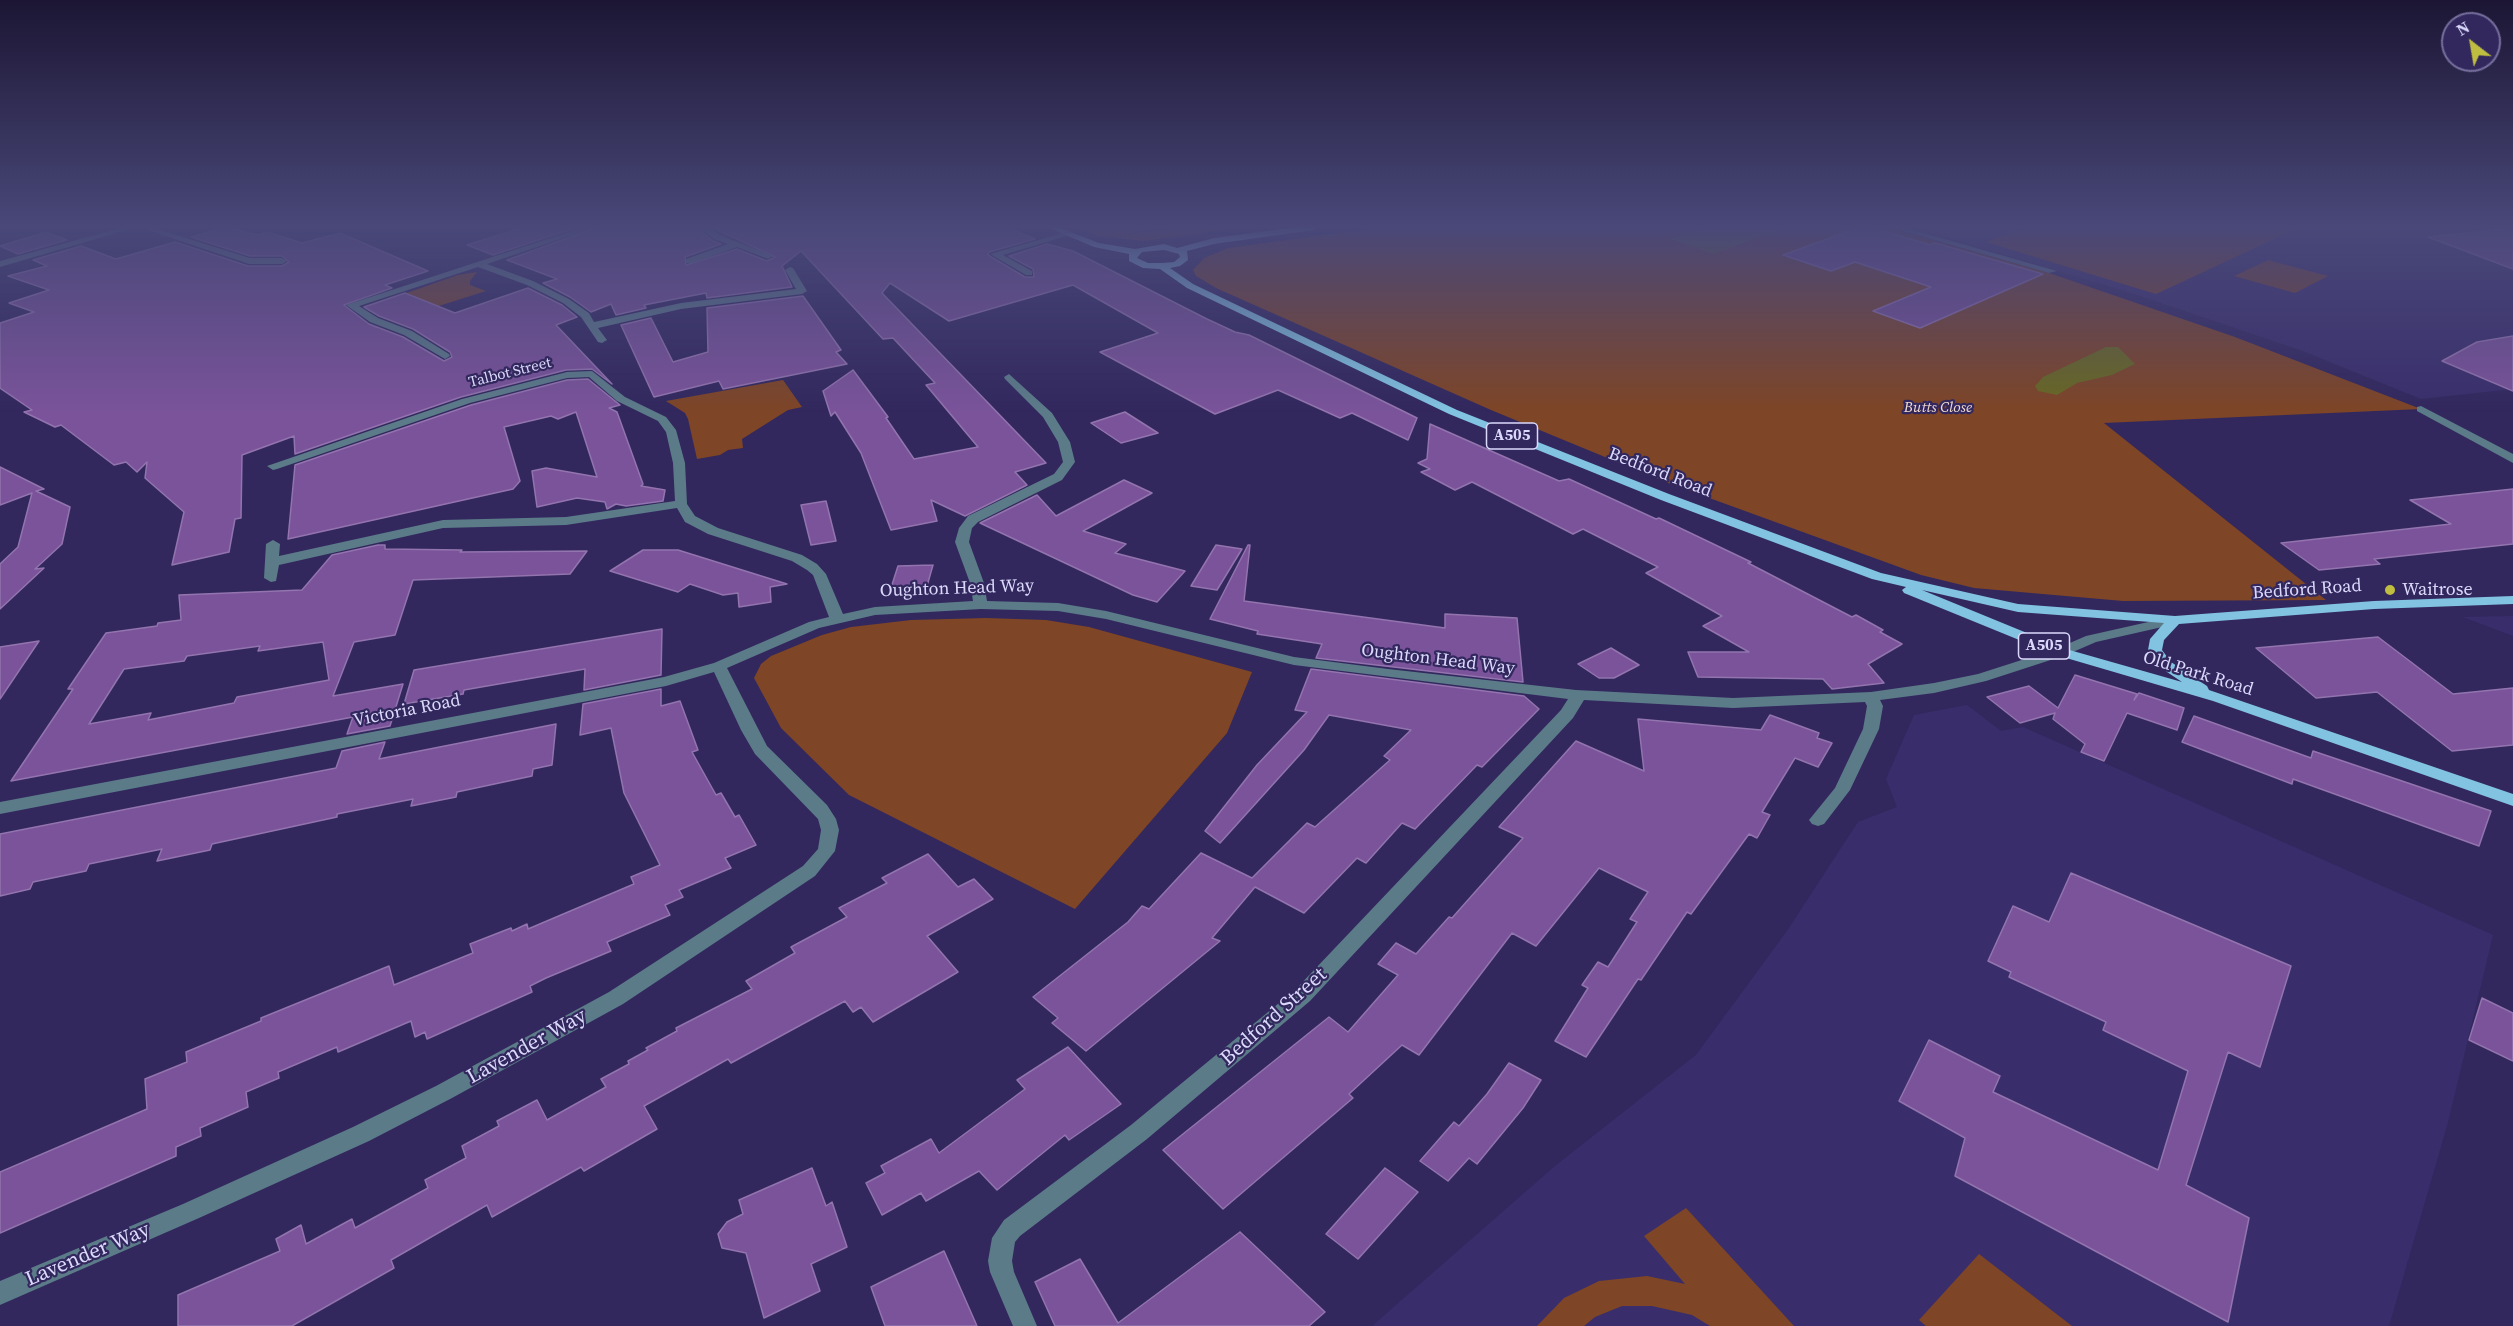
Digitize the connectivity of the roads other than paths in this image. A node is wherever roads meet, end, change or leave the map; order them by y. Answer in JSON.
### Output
{"nodes":[{"id":1,"x":403,"y":289,"type":"edge"},
{"id":2,"x":541,"y":289,"type":"edge"},
{"id":3,"x":801,"y":289,"type":"edge"},
{"id":4,"x":1196,"y":289,"type":"edge"},
{"id":5,"x":591,"y":326,"type":"junction"},
{"id":6,"x":602,"y":340,"type":"dead end"},
{"id":7,"x":445,"y":356,"type":"dead end"},
{"id":8,"x":1009,"y":377,"type":"dead end"},
{"id":9,"x":2421,"y":409,"type":"dead end"},
{"id":10,"x":2513,"y":459,"type":"edge"},
{"id":11,"x":273,"y":466,"type":"dead end"},
{"id":12,"x":681,"y":504,"type":"junction"},
{"id":13,"x":273,"y":544,"type":"dead end"},
{"id":14,"x":272,"y":562,"type":"junction"},
{"id":15,"x":1877,"y":576,"type":"junction"},
{"id":16,"x":271,"y":578,"type":"dead end"},
{"id":17,"x":2513,"y":600,"type":"edge"},
{"id":18,"x":981,"y":606,"type":"junction"},
{"id":19,"x":837,"y":618,"type":"junction"},
{"id":20,"x":2175,"y":620,"type":"junction"},
{"id":21,"x":814,"y":625,"type":"joint"},
{"id":22,"x":2061,"y":652,"type":"junction"},
{"id":23,"x":719,"y":666,"type":"junction"},
{"id":24,"x":1576,"y":695,"type":"junction"},
{"id":25,"x":1871,"y":697,"type":"junction"},
{"id":26,"x":2218,"y":698,"type":"junction"},
{"id":27,"x":2513,"y":800,"type":"edge"},
{"id":28,"x":0,"y":808,"type":"edge"},
{"id":29,"x":1818,"y":820,"type":"dead end"},
{"id":30,"x":0,"y":1293,"type":"edge"},
{"id":31,"x":1025,"y":1326,"type":"edge"}],
"edges":[{"from":1,"to":7,"type":"street"},
{"from":2,"to":5,"type":"street"},
{"from":3,"to":5,"type":"street"},
{"from":4,"to":15,"type":"main road","name":"Bedford Road","number":"A505"},
{"from":5,"to":6,"type":"street"},
{"from":8,"to":18,"type":"street"},
{"from":9,"to":10,"type":"street"},
{"from":11,"to":12,"type":"street","name":"Talbot Street"},
{"from":12,"to":14,"type":"street"},
{"from":12,"to":19,"type":"street"},
{"from":13,"to":14,"type":"street"},
{"from":14,"to":16,"type":"street"},
{"from":15,"to":20,"type":"main road","name":"Bedford Road","number":"A505"},
{"from":15,"to":22,"type":"main road","name":"Old Park Road","number":"A505"},
{"from":17,"to":20,"type":"main road","name":"Bedford Road","number":"A505"},
{"from":18,"to":19,"type":"street","name":"Oughton Head Way"},
{"from":18,"to":24,"type":"street","name":"Oughton Head Way"},
{"from":19,"to":21,"type":"street","name":"Oughton Head Way"},
{"from":20,"to":22,"type":"street","name":"Bedford Road"},
{"from":20,"to":26,"type":"main road","number":"A505"},
{"from":21,"to":23,"type":"street","name":"Victoria Road"},
{"from":22,"to":25,"type":"street","name":"Oughton Head Way"},
{"from":22,"to":26,"type":"main road","name":"Old Park Road","number":"A505"},
{"from":23,"to":28,"type":"street","name":"Victoria Road"},
{"from":23,"to":30,"type":"street","name":"Lavender Way"},
{"from":24,"to":25,"type":"street","name":"Oughton Head Way"},
{"from":24,"to":31,"type":"street","name":"Bedford Street"},
{"from":25,"to":29,"type":"street"},
{"from":26,"to":27,"type":"main road","name":"Old Park Road","number":"A505"}]}
